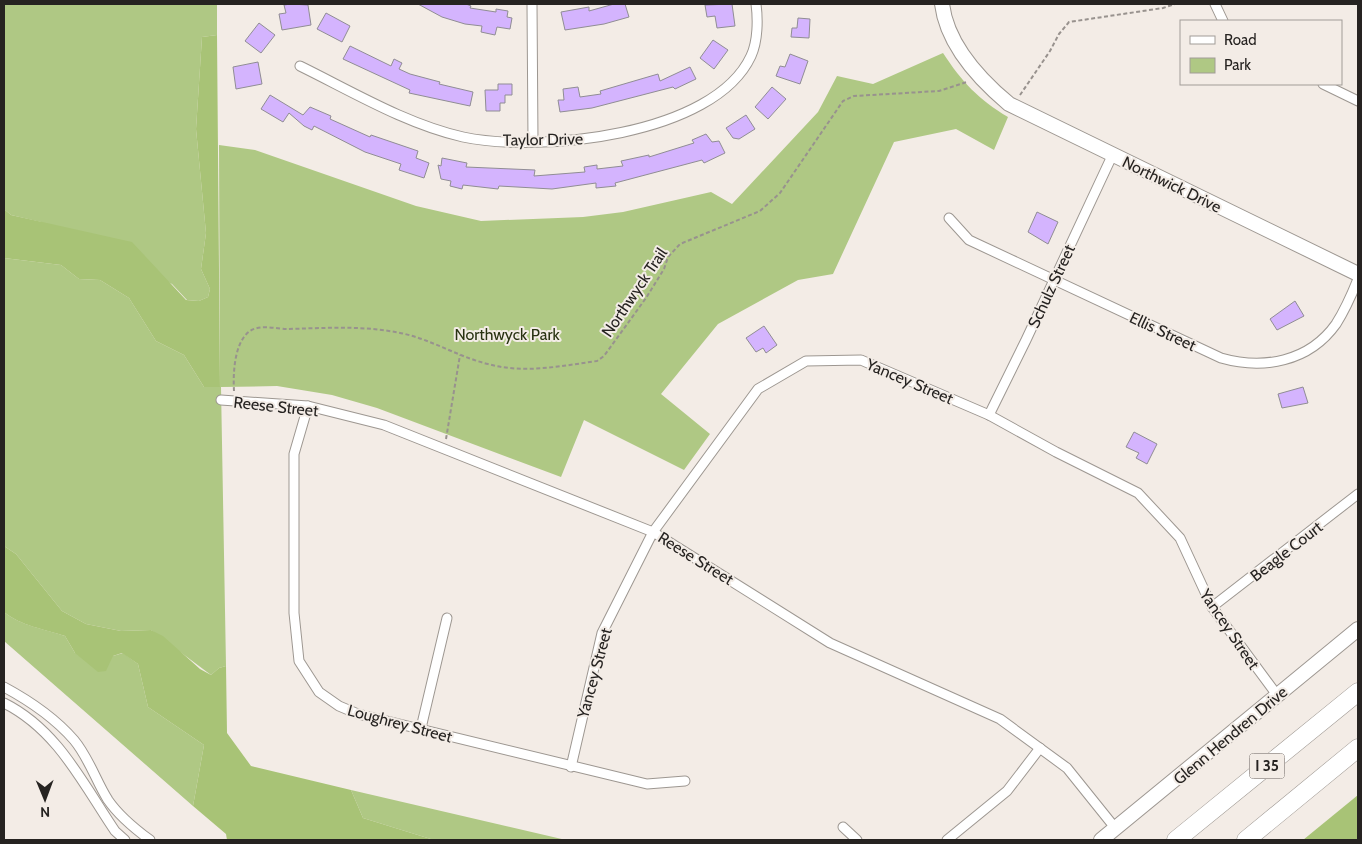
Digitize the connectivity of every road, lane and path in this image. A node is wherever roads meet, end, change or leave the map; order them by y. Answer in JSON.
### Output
{"nodes":[{"id":1,"x":532,"y":4,"type":"edge"},
{"id":2,"x":756,"y":4,"type":"edge"},
{"id":3,"x":942,"y":4,"type":"edge"},
{"id":4,"x":1175,"y":4,"type":"edge"},
{"id":5,"x":1215,"y":4,"type":"edge"},
{"id":6,"x":1223,"y":20,"type":"edge"},
{"id":7,"x":300,"y":66,"type":"dead end"},
{"id":8,"x":967,"y":82,"type":"dead end"},
{"id":9,"x":1324,"y":85,"type":"edge"},
{"id":10,"x":1021,"y":92,"type":"dead end"},
{"id":11,"x":1358,"y":101,"type":"edge"},
{"id":12,"x":533,"y":141,"type":"junction"},
{"id":13,"x":1112,"y":156,"type":"junction"},
{"id":14,"x":949,"y":218,"type":"dead end"},
{"id":15,"x":1358,"y":274,"type":"edge"},
{"id":16,"x":1054,"y":279,"type":"junction"},
{"id":17,"x":1358,"y":279,"type":"edge"},
{"id":18,"x":460,"y":355,"type":"junction"},
{"id":19,"x":221,"y":400,"type":"dead end"},
{"id":20,"x":235,"y":401,"type":"junction"},
{"id":21,"x":308,"y":406,"type":"junction"},
{"id":22,"x":989,"y":415,"type":"junction"},
{"id":23,"x":446,"y":439,"type":"dead end"},
{"id":24,"x":1358,"y":494,"type":"edge"},
{"id":25,"x":653,"y":532,"type":"junction"},
{"id":26,"x":1212,"y":607,"type":"junction"},
{"id":27,"x":447,"y":618,"type":"dead end"},
{"id":28,"x":1358,"y":629,"type":"edge"},
{"id":29,"x":4,"y":687,"type":"edge"},
{"id":30,"x":1358,"y":692,"type":"edge"},
{"id":31,"x":1277,"y":695,"type":"junction"},
{"id":32,"x":4,"y":703,"type":"edge"},
{"id":33,"x":421,"y":728,"type":"junction"},
{"id":34,"x":1040,"y":748,"type":"junction"},
{"id":35,"x":1358,"y":748,"type":"edge"},
{"id":36,"x":571,"y":767,"type":"junction"},
{"id":37,"x":685,"y":781,"type":"dead end"},
{"id":38,"x":843,"y":827,"type":"dead end"},
{"id":39,"x":1116,"y":828,"type":"junction"},
{"id":40,"x":125,"y":840,"type":"edge"},
{"id":41,"x":150,"y":840,"type":"edge"},
{"id":42,"x":857,"y":840,"type":"edge"},
{"id":43,"x":947,"y":840,"type":"edge"},
{"id":44,"x":1101,"y":840,"type":"edge"},
{"id":45,"x":1176,"y":840,"type":"edge"},
{"id":46,"x":1246,"y":840,"type":"edge"}],
"edges":[{"from":1,"to":12,"type":"street"},
{"from":2,"to":12,"type":"street","name":"Taylor Drive"},
{"from":3,"to":13,"type":"street","name":"Northwick Drive"},
{"from":4,"to":10,"type":"path"},
{"from":5,"to":6,"type":"street"},
{"from":7,"to":12,"type":"street","name":"Taylor Drive"},
{"from":8,"to":18,"type":"path","name":"Northwyck Trail"},
{"from":9,"to":11,"type":"street"},
{"from":13,"to":15,"type":"street","name":"Northwick Drive"},
{"from":13,"to":16,"type":"street","name":"Schulz Street"},
{"from":14,"to":16,"type":"street","name":"Ellis Street"},
{"from":16,"to":17,"type":"street","name":"Ellis Street"},
{"from":16,"to":22,"type":"street","name":"Schulz Street"},
{"from":18,"to":20,"type":"path","name":"Northwyck Trail"},
{"from":18,"to":23,"type":"path"},
{"from":19,"to":20,"type":"street","name":"Reese Street"},
{"from":20,"to":21,"type":"street","name":"Reese Street"},
{"from":21,"to":25,"type":"street","name":"Reese Street"},
{"from":21,"to":33,"type":"street","name":"Loughrey Street"},
{"from":22,"to":25,"type":"street","name":"Yancey Street"},
{"from":22,"to":26,"type":"street","name":"Yancey Street"},
{"from":24,"to":26,"type":"street","name":"Beagle Court"},
{"from":25,"to":34,"type":"street","name":"Reese Street"},
{"from":25,"to":36,"type":"street","name":"Yancey Street"},
{"from":26,"to":31,"type":"street","name":"Yancey Street"},
{"from":27,"to":33,"type":"street"},
{"from":28,"to":31,"type":"street","name":"Glenn Hendren Drive"},
{"from":29,"to":41,"type":"street"},
{"from":30,"to":45,"type":"highway","number":"I 35"},
{"from":31,"to":39,"type":"street","name":"Glenn Hendren Drive"},
{"from":32,"to":40,"type":"street"},
{"from":33,"to":36,"type":"street","name":"Loughrey Street"},
{"from":34,"to":39,"type":"street","name":"Reese Street"},
{"from":34,"to":43,"type":"street"},
{"from":35,"to":46,"type":"highway","number":"I 35"},
{"from":36,"to":37,"type":"street","name":"Loughrey Street"},
{"from":38,"to":42,"type":"street"},
{"from":39,"to":44,"type":"street","name":"Glenn Hendren Drive"}]}
